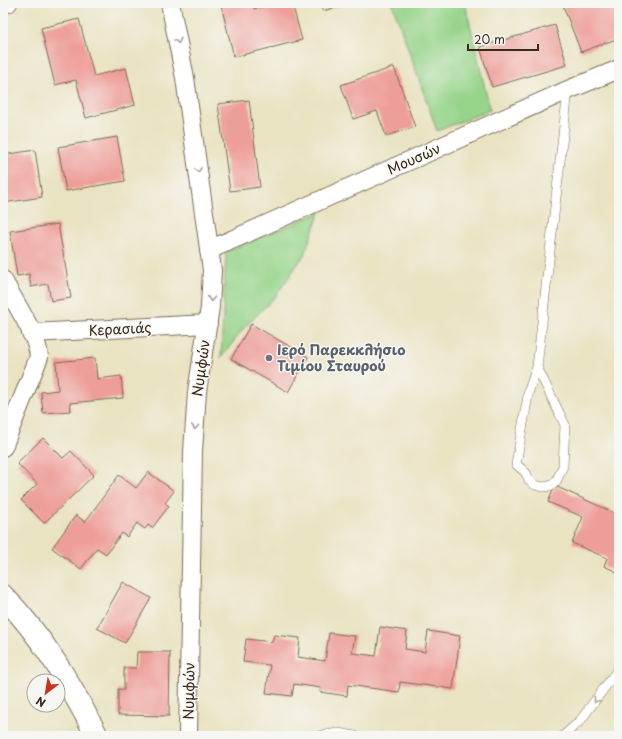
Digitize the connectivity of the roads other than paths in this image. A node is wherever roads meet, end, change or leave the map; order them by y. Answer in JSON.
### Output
{"nodes":[{"id":1,"x":8,"y":3,"type":"edge"},
{"id":2,"x":170,"y":3,"type":"edge"},
{"id":3,"x":3,"y":4,"type":"edge"},
{"id":4,"x":619,"y":69,"type":"edge"},
{"id":5,"x":568,"y":90,"type":"junction"},
{"id":6,"x":209,"y":250,"type":"junction"},
{"id":7,"x":3,"y":280,"type":"edge"},
{"id":8,"x":208,"y":324,"type":"junction"},
{"id":9,"x":31,"y":333,"type":"junction"},
{"id":10,"x":537,"y":367,"type":"junction"},
{"id":11,"x":3,"y":447,"type":"edge"},
{"id":12,"x":3,"y":596,"type":"edge"},
{"id":13,"x":619,"y":668,"type":"edge"},
{"id":14,"x":97,"y":736,"type":"edge"},
{"id":15,"x":188,"y":736,"type":"edge"},
{"id":16,"x":320,"y":736,"type":"edge"},
{"id":17,"x":355,"y":736,"type":"edge"},
{"id":18,"x":563,"y":736,"type":"edge"}],
"edges":[{"from":1,"to":3,"type":"street"},
{"from":2,"to":6,"type":"street","name":"Νυμφών","one_way":true},
{"from":4,"to":5,"type":"street","name":"Μουσών"},
{"from":5,"to":6,"type":"street","name":"Μουσών"},
{"from":5,"to":10,"type":"lane"},
{"from":6,"to":8,"type":"street","name":"Νυμφών","one_way":true},
{"from":7,"to":9,"type":"street"},
{"from":8,"to":9,"type":"street","name":"Κερασιάς"},
{"from":8,"to":15,"type":"street","name":"Νυμφών","one_way":true},
{"from":9,"to":11,"type":"street"},
{"from":10,"to":10,"type":"lane"},
{"from":12,"to":14,"type":"main road"},
{"from":13,"to":18,"type":"lane","one_way":true},
{"from":16,"to":17,"type":"lane"}]}
